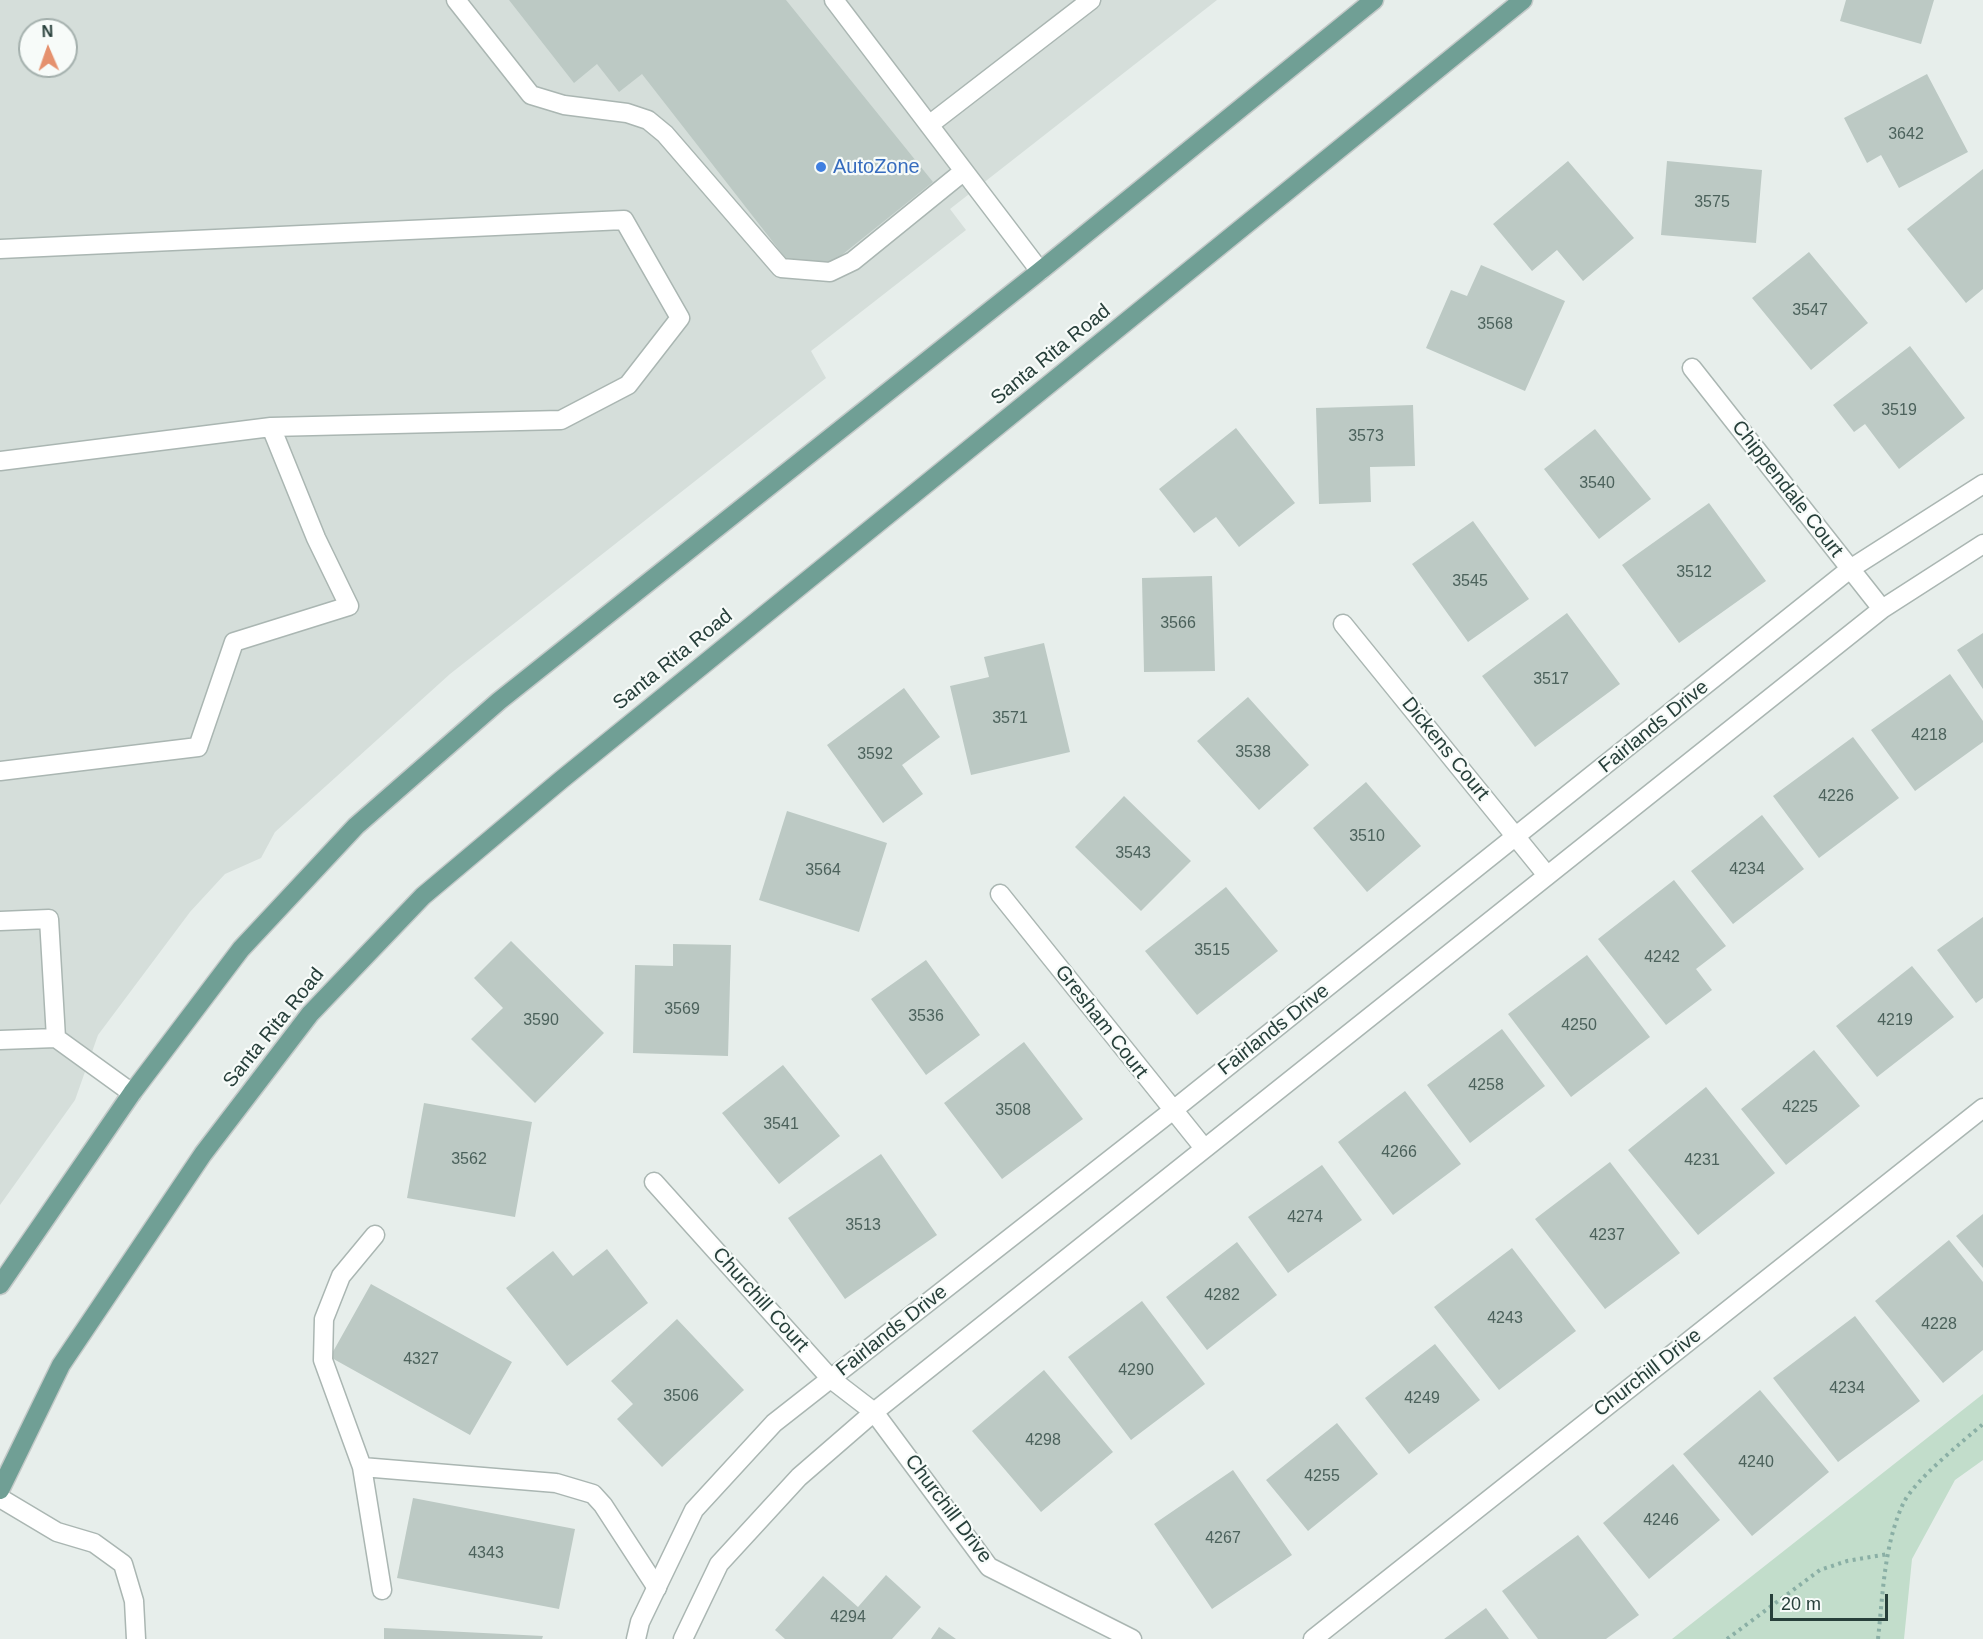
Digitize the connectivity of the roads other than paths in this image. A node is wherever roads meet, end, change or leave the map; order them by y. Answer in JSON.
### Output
{"nodes":[{"id":1,"x":456,"y":0,"type":"edge"},
{"id":2,"x":834,"y":0,"type":"edge"},
{"id":3,"x":1091,"y":0,"type":"edge"},
{"id":4,"x":1374,"y":0,"type":"edge"},
{"id":5,"x":1523,"y":0,"type":"edge"},
{"id":6,"x":929,"y":125,"type":"junction"},
{"id":7,"x":964,"y":171,"type":"junction"},
{"id":8,"x":0,"y":249,"type":"edge"},
{"id":9,"x":1040,"y":271,"type":"junction"},
{"id":10,"x":1692,"y":368,"type":"dead end"},
{"id":11,"x":272,"y":427,"type":"junction"},
{"id":12,"x":0,"y":460,"type":"edge"},
{"id":13,"x":1983,"y":484,"type":"edge"},
{"id":14,"x":1983,"y":544,"type":"edge"},
{"id":15,"x":1850,"y":569,"type":"junction"},
{"id":16,"x":1882,"y":609,"type":"junction"},
{"id":17,"x":1344,"y":624,"type":"dead end"},
{"id":18,"x":0,"y":771,"type":"edge"},
{"id":19,"x":1517,"y":837,"type":"junction"},
{"id":20,"x":1546,"y":874,"type":"junction"},
{"id":21,"x":1000,"y":894,"type":"dead end"},
{"id":22,"x":0,"y":921,"type":"edge"},
{"id":23,"x":56,"y":1038,"type":"junction"},
{"id":24,"x":0,"y":1040,"type":"edge"},
{"id":25,"x":132,"y":1093,"type":"junction"},
{"id":26,"x":1983,"y":1108,"type":"edge"},
{"id":27,"x":1172,"y":1111,"type":"junction"},
{"id":28,"x":1204,"y":1148,"type":"junction"},
{"id":29,"x":654,"y":1182,"type":"dead end"},
{"id":30,"x":375,"y":1235,"type":"dead end"},
{"id":31,"x":0,"y":1285,"type":"edge"},
{"id":32,"x":831,"y":1379,"type":"junction"},
{"id":33,"x":874,"y":1412,"type":"junction"},
{"id":34,"x":362,"y":1467,"type":"junction"},
{"id":35,"x":0,"y":1490,"type":"edge"},
{"id":36,"x":0,"y":1498,"type":"edge"},
{"id":37,"x":657,"y":1588,"type":"junction"},
{"id":38,"x":382,"y":1590,"type":"dead end"},
{"id":39,"x":136,"y":1639,"type":"edge"},
{"id":40,"x":636,"y":1639,"type":"edge"},
{"id":41,"x":683,"y":1639,"type":"edge"},
{"id":42,"x":1132,"y":1639,"type":"edge"},
{"id":43,"x":1313,"y":1639,"type":"edge"}],
"edges":[{"from":1,"to":7,"type":"street"},
{"from":2,"to":6,"type":"street"},
{"from":3,"to":6,"type":"street"},
{"from":4,"to":9,"type":"main road"},
{"from":5,"to":35,"type":"main road","name":"Santa Rita Road"},
{"from":6,"to":7,"type":"street"},
{"from":7,"to":9,"type":"street"},
{"from":8,"to":11,"type":"street"},
{"from":9,"to":25,"type":"main road"},
{"from":10,"to":15,"type":"street","name":"Chippendale Court"},
{"from":11,"to":12,"type":"street"},
{"from":11,"to":18,"type":"street"},
{"from":13,"to":15,"type":"street","name":"Fairlands Drive"},
{"from":14,"to":16,"type":"street"},
{"from":15,"to":16,"type":"street","name":"Chippendale Court"},
{"from":15,"to":19,"type":"street","name":"Fairlands Drive"},
{"from":16,"to":20,"type":"street"},
{"from":17,"to":19,"type":"street","name":"Dickens Court"},
{"from":19,"to":20,"type":"street","name":"Dickens Court"},
{"from":19,"to":27,"type":"street","name":"Fairlands Drive"},
{"from":20,"to":28,"type":"street"},
{"from":21,"to":27,"type":"street","name":"Gresham Court"},
{"from":22,"to":23,"type":"street"},
{"from":23,"to":24,"type":"street"},
{"from":23,"to":25,"type":"street"},
{"from":25,"to":31,"type":"main road"},
{"from":26,"to":43,"type":"street","name":"Churchill Drive"},
{"from":27,"to":28,"type":"street","name":"Gresham Court"},
{"from":27,"to":32,"type":"street","name":"Fairlands Drive"},
{"from":28,"to":33,"type":"street"},
{"from":29,"to":32,"type":"street","name":"Churchill Court"},
{"from":30,"to":34,"type":"street"},
{"from":32,"to":33,"type":"street","name":"Churchill Court"},
{"from":32,"to":37,"type":"street","name":"Fairlands Drive"},
{"from":33,"to":41,"type":"street"},
{"from":33,"to":42,"type":"street","name":"Churchill Drive"},
{"from":34,"to":37,"type":"street"},
{"from":34,"to":38,"type":"street"},
{"from":36,"to":39,"type":"street"},
{"from":37,"to":40,"type":"street","name":"Fairlands Drive"}]}
